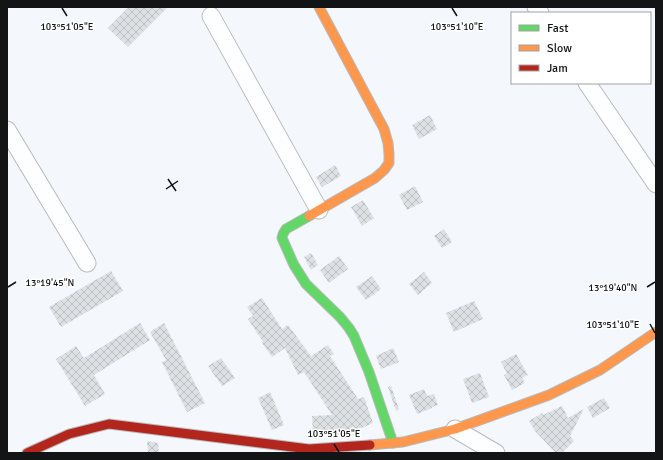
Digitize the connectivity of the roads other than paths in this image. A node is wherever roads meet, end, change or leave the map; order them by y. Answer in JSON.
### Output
{"nodes":[{"id":1,"x":319,"y":7,"type":"edge"},
{"id":2,"x":211,"y":16,"type":"dead end"},
{"id":3,"x":588,"y":84,"type":"edge"},
{"id":4,"x":7,"y":130,"type":"edge"},
{"id":5,"x":656,"y":184,"type":"edge"},
{"id":6,"x":319,"y":210,"type":"junction"},
{"id":7,"x":87,"y":263,"type":"dead end"},
{"id":8,"x":656,"y":332,"type":"edge"},
{"id":9,"x":455,"y":429,"type":"junction"},
{"id":10,"x":393,"y":443,"type":"junction"},
{"id":11,"x":27,"y":453,"type":"edge"},
{"id":12,"x":496,"y":453,"type":"edge"}],
"edges":[{"from":1,"to":6,"type":"street"},
{"from":2,"to":6,"type":"street"},
{"from":3,"to":5,"type":"street"},
{"from":4,"to":7,"type":"street"},
{"from":6,"to":10,"type":"street"},
{"from":8,"to":9,"type":"street"},
{"from":9,"to":10,"type":"street"},
{"from":9,"to":12,"type":"street"},
{"from":10,"to":11,"type":"street"}]}
